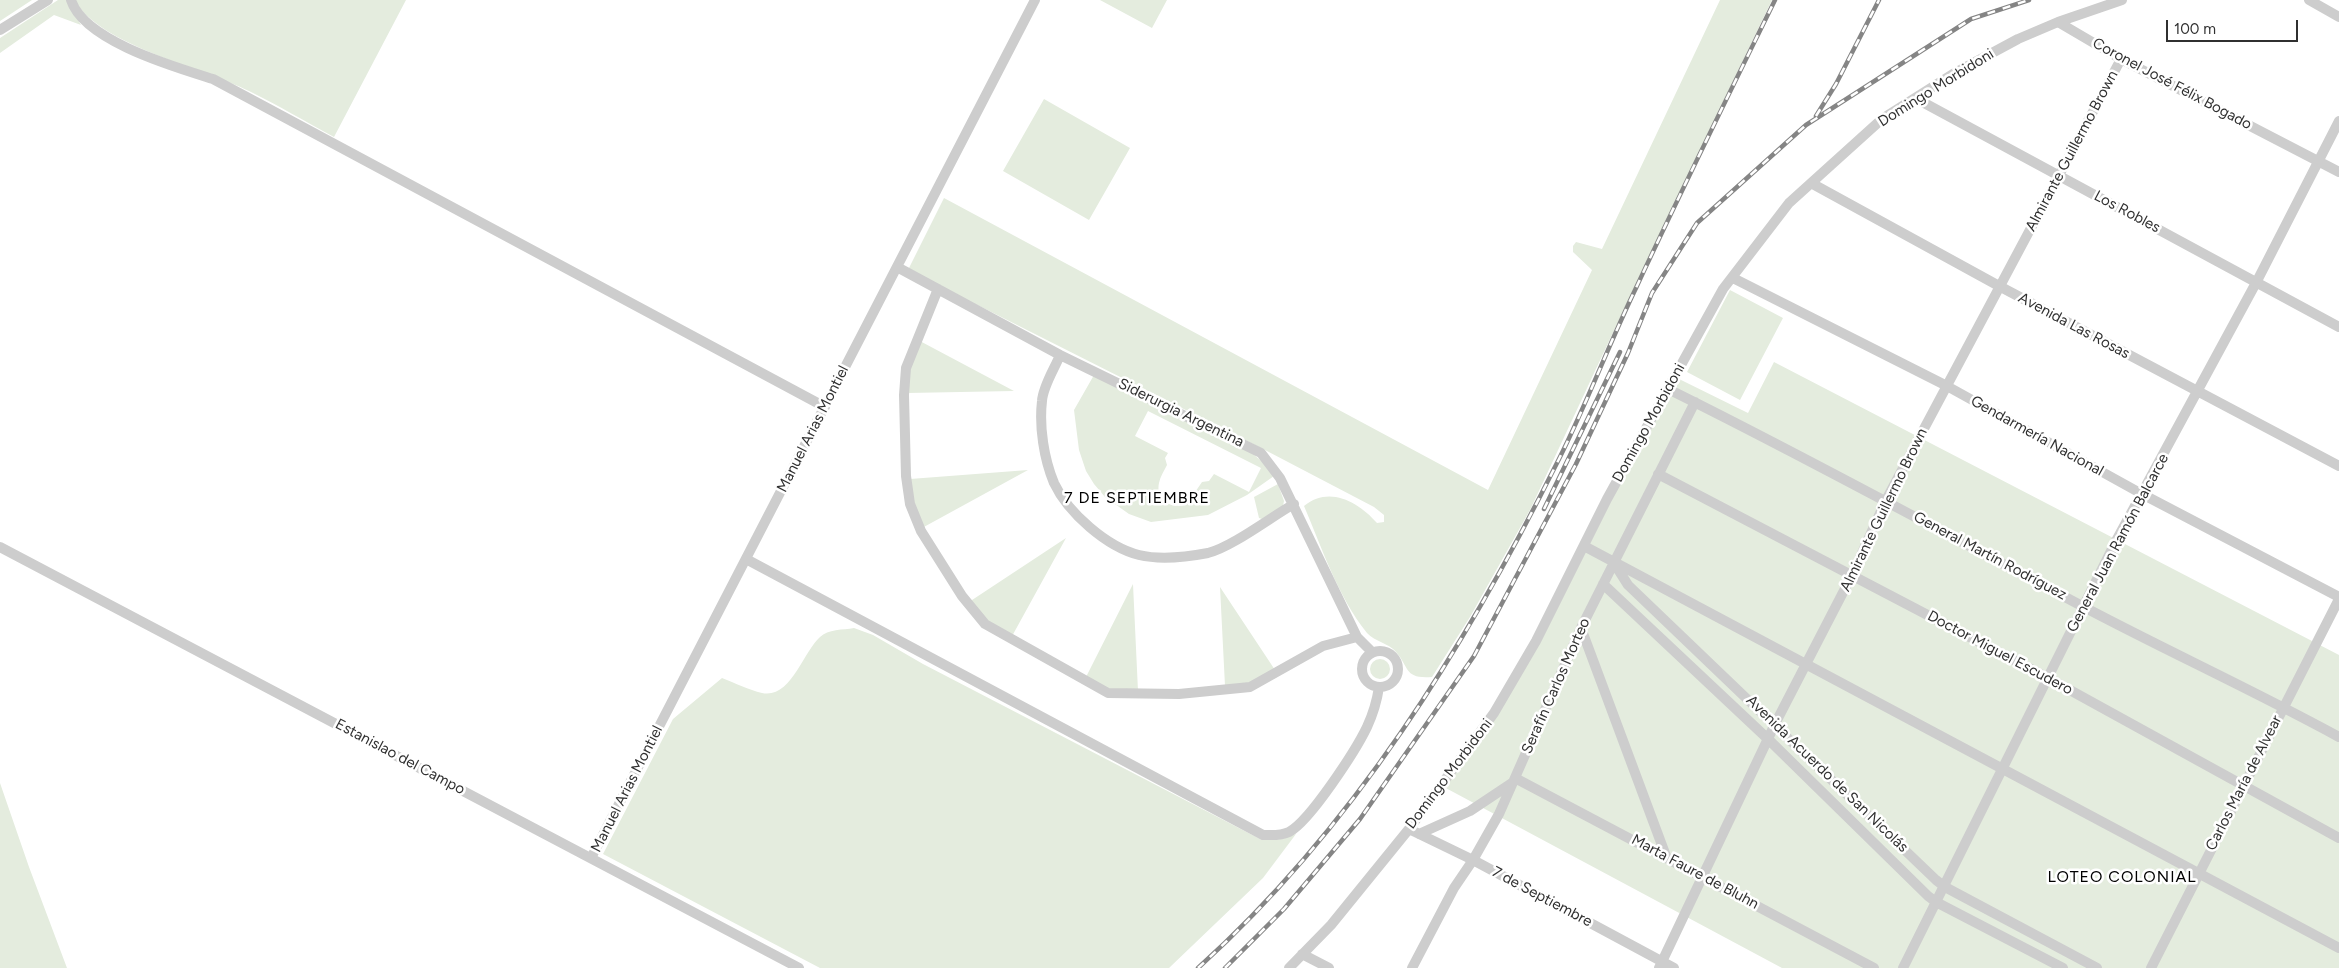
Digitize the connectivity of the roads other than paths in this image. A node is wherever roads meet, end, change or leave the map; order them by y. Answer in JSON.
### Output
{"nodes":[{"id":1,"x":48,"y":0,"type":"edge"},
{"id":2,"x":71,"y":0,"type":"edge"},
{"id":3,"x":1035,"y":0,"type":"edge"},
{"id":4,"x":2122,"y":0,"type":"edge"},
{"id":5,"x":2309,"y":0,"type":"edge"},
{"id":6,"x":2339,"y":17,"type":"edge"},
{"id":7,"x":2058,"y":22,"type":"junction"},
{"id":8,"x":0,"y":30,"type":"edge"},
{"id":9,"x":2121,"y":58,"type":"junction"},
{"id":10,"x":1915,"y":98,"type":"junction"},
{"id":11,"x":2339,"y":121,"type":"edge"},
{"id":12,"x":2318,"y":161,"type":"junction"},
{"id":13,"x":2339,"y":172,"type":"edge"},
{"id":14,"x":2059,"y":175,"type":"junction"},
{"id":15,"x":1811,"y":183,"type":"junction"},
{"id":16,"x":897,"y":267,"type":"junction"},
{"id":17,"x":1732,"y":278,"type":"junction"},
{"id":18,"x":2257,"y":281,"type":"junction"},
{"id":19,"x":1999,"y":286,"type":"junction"},
{"id":20,"x":938,"y":289,"type":"junction"},
{"id":21,"x":2339,"y":327,"type":"edge"},
{"id":22,"x":1060,"y":355,"type":"junction"},
{"id":23,"x":1946,"y":385,"type":"junction"},
{"id":24,"x":1668,"y":389,"type":"junction"},
{"id":25,"x":2198,"y":391,"type":"junction"},
{"id":26,"x":1695,"y":402,"type":"junction"},
{"id":27,"x":825,"y":407,"type":"junction"},
{"id":28,"x":2339,"y":466,"type":"edge"},
{"id":29,"x":1658,"y":474,"type":"junction"},
{"id":30,"x":2142,"y":494,"type":"junction"},
{"id":31,"x":1886,"y":500,"type":"junction"},
{"id":32,"x":1294,"y":504,"type":"junction"},
{"id":33,"x":1584,"y":546,"type":"junction"},
{"id":34,"x":0,"y":547,"type":"edge"},
{"id":35,"x":746,"y":559,"type":"junction"},
{"id":36,"x":1614,"y":562,"type":"junction"},
{"id":37,"x":1852,"y":575,"type":"junction"},
{"id":38,"x":1603,"y":584,"type":"junction"},
{"id":39,"x":2339,"y":598,"type":"edge"},
{"id":40,"x":2083,"y":607,"type":"junction"},
{"id":41,"x":1581,"y":628,"type":"junction"},
{"id":42,"x":1357,"y":637,"type":"junction"},
{"id":43,"x":1372,"y":652,"type":"junction"},
{"id":44,"x":1807,"y":665,"type":"junction"},
{"id":45,"x":2048,"y":678,"type":"junction"},
{"id":46,"x":1379,"y":687,"type":"junction"},
{"id":47,"x":2283,"y":707,"type":"junction"},
{"id":48,"x":1775,"y":724,"type":"junction"},
{"id":49,"x":2339,"y":737,"type":"edge"},
{"id":50,"x":1768,"y":740,"type":"junction"},
{"id":51,"x":2002,"y":769,"type":"junction"},
{"id":52,"x":1514,"y":780,"type":"junction"},
{"id":53,"x":2243,"y":784,"type":"junction"},
{"id":54,"x":1409,"y":829,"type":"junction"},
{"id":55,"x":1419,"y":834,"type":"junction"},
{"id":56,"x":2339,"y":838,"type":"edge"},
{"id":57,"x":1666,"y":856,"type":"junction"},
{"id":58,"x":591,"y":858,"type":"junction"},
{"id":59,"x":1473,"y":860,"type":"junction"},
{"id":60,"x":2198,"y":872,"type":"junction"},
{"id":61,"x":1703,"y":876,"type":"junction"},
{"id":62,"x":1945,"y":887,"type":"junction"},
{"id":63,"x":1936,"y":902,"type":"junction"},
{"id":64,"x":2339,"y":948,"type":"edge"},
{"id":65,"x":1302,"y":954,"type":"junction"},
{"id":66,"x":1661,"y":965,"type":"edge"},
{"id":67,"x":799,"y":968,"type":"edge"},
{"id":68,"x":1289,"y":968,"type":"edge"},
{"id":69,"x":1329,"y":968,"type":"edge"},
{"id":70,"x":1412,"y":968,"type":"edge"},
{"id":71,"x":1674,"y":968,"type":"edge"},
{"id":72,"x":1874,"y":968,"type":"edge"},
{"id":73,"x":1903,"y":968,"type":"edge"},
{"id":74,"x":2063,"y":968,"type":"edge"},
{"id":75,"x":2097,"y":968,"type":"edge"},
{"id":76,"x":2151,"y":968,"type":"edge"}],
"edges":[{"from":1,"to":8,"type":"street"},
{"from":2,"to":27,"type":"street"},
{"from":3,"to":16,"type":"street","name":"Manuel Arias Montiel"},
{"from":4,"to":7,"type":"street","name":"Domingo Morbidoni"},
{"from":5,"to":6,"type":"street"},
{"from":7,"to":9,"type":"street","name":"Coronel José Félix Bogado"},
{"from":7,"to":10,"type":"street","name":"Domingo Morbidoni"},
{"from":9,"to":12,"type":"street","name":"Coronel José Félix Bogado"},
{"from":9,"to":14,"type":"street","name":"Almirante Guillermo Brown"},
{"from":10,"to":14,"type":"street","name":"Los Robles"},
{"from":10,"to":15,"type":"street","name":"Domingo Morbidoni"},
{"from":11,"to":12,"type":"street","name":"General Juan Ramón Balcarce"},
{"from":12,"to":13,"type":"street","name":"Coronel José Félix Bogado"},
{"from":12,"to":18,"type":"street","name":"General Juan Ramón Balcarce"},
{"from":14,"to":18,"type":"street","name":"Los Robles"},
{"from":14,"to":19,"type":"street","name":"Almirante Guillermo Brown"},
{"from":15,"to":17,"type":"street","name":"Domingo Morbidoni"},
{"from":15,"to":19,"type":"street","name":"Avenida Las Rosas"},
{"from":16,"to":20,"type":"street","name":"Siderurgia Argentina"},
{"from":16,"to":27,"type":"street","name":"Manuel Arias Montiel"},
{"from":17,"to":23,"type":"street","name":"Gendarmería Nacional"},
{"from":17,"to":24,"type":"street","name":"Domingo Morbidoni"},
{"from":18,"to":21,"type":"street","name":"Los Robles"},
{"from":18,"to":25,"type":"street","name":"General Juan Ramón Balcarce"},
{"from":19,"to":23,"type":"street","name":"Almirante Guillermo Brown"},
{"from":19,"to":25,"type":"street","name":"Avenida Las Rosas"},
{"from":20,"to":22,"type":"street","name":"Siderurgia Argentina"},
{"from":20,"to":42,"type":"street"},
{"from":22,"to":32,"type":"street","name":"Siderurgia Argentina"},
{"from":22,"to":32,"type":"street"},
{"from":23,"to":30,"type":"street","name":"Gendarmería Nacional"},
{"from":23,"to":31,"type":"street","name":"Almirante Guillermo Brown"},
{"from":24,"to":26,"type":"street","name":"General Martín Rodríguez"},
{"from":24,"to":33,"type":"street","name":"Domingo Morbidoni"},
{"from":25,"to":28,"type":"street","name":"Avenida Las Rosas"},
{"from":25,"to":30,"type":"street","name":"General Juan Ramón Balcarce"},
{"from":26,"to":29,"type":"street","name":"Serafín Carlos Morteo"},
{"from":26,"to":31,"type":"street","name":"General Martín Rodríguez"},
{"from":27,"to":35,"type":"street","name":"Manuel Arias Montiel"},
{"from":29,"to":36,"type":"street","name":"Serafín Carlos Morteo"},
{"from":29,"to":37,"type":"street","name":"Doctor Miguel Escudero"},
{"from":30,"to":39,"type":"street","name":"Gendarmería Nacional"},
{"from":30,"to":40,"type":"street","name":"General Juan Ramón Balcarce"},
{"from":31,"to":37,"type":"street","name":"Almirante Guillermo Brown"},
{"from":31,"to":40,"type":"street","name":"General Martín Rodríguez"},
{"from":32,"to":42,"type":"street","name":"Siderurgia Argentina"},
{"from":33,"to":36,"type":"street"},
{"from":33,"to":54,"type":"street","name":"Domingo Morbidoni"},
{"from":34,"to":58,"type":"street","name":"Estanislao del Campo"},
{"from":35,"to":46,"type":"street"},
{"from":35,"to":58,"type":"street","name":"Manuel Arias Montiel"},
{"from":36,"to":38,"type":"street","name":"Serafín Carlos Morteo"},
{"from":36,"to":44,"type":"street"},
{"from":36,"to":48,"type":"street","name":"Avenida Acuerdo de San Nicolás"},
{"from":37,"to":44,"type":"street","name":"Almirante Guillermo Brown"},
{"from":37,"to":45,"type":"street","name":"Doctor Miguel Escudero"},
{"from":38,"to":41,"type":"street","name":"Serafín Carlos Morteo"},
{"from":38,"to":50,"type":"street","name":"Avenida Acuerdo de San Nicolás"},
{"from":39,"to":47,"type":"street","name":"Carlos María de Alvear"},
{"from":40,"to":45,"type":"street","name":"General Juan Ramón Balcarce"},
{"from":40,"to":47,"type":"street","name":"General Martín Rodríguez"},
{"from":41,"to":52,"type":"street","name":"Serafín Carlos Morteo"},
{"from":41,"to":57,"type":"street"},
{"from":42,"to":43,"type":"street","name":"Siderurgia Argentina"},
{"from":43,"to":46,"type":"street"},
{"from":43,"to":46,"type":"street","name":"Siderurgia Argentina"},
{"from":44,"to":48,"type":"street","name":"Almirante Guillermo Brown"},
{"from":44,"to":51,"type":"street"},
{"from":45,"to":51,"type":"street","name":"General Juan Ramón Balcarce"},
{"from":45,"to":53,"type":"street","name":"Doctor Miguel Escudero"},
{"from":47,"to":49,"type":"street","name":"General Martín Rodríguez"},
{"from":47,"to":53,"type":"street","name":"Carlos María de Alvear"},
{"from":48,"to":50,"type":"street","name":"Almirante Guillermo Brown"},
{"from":48,"to":62,"type":"street","name":"Avenida Acuerdo de San Nicolás"},
{"from":50,"to":61,"type":"street","name":"Almirante Guillermo Brown"},
{"from":50,"to":63,"type":"street","name":"Avenida Acuerdo de San Nicolás"},
{"from":51,"to":60,"type":"street"},
{"from":51,"to":62,"type":"street","name":"General Juan Ramón Balcarce"},
{"from":52,"to":55,"type":"street"},
{"from":52,"to":57,"type":"street","name":"Marta Faure de Bluhn"},
{"from":52,"to":59,"type":"street","name":"Serafín Carlos Morteo"},
{"from":53,"to":56,"type":"street","name":"Doctor Miguel Escudero"},
{"from":53,"to":60,"type":"street","name":"Carlos María de Alvear"},
{"from":54,"to":55,"type":"street","name":"7 de Septiembre"},
{"from":54,"to":65,"type":"street","name":"Domingo Morbidoni"},
{"from":55,"to":59,"type":"street","name":"7 de Septiembre"},
{"from":57,"to":61,"type":"street","name":"Marta Faure de Bluhn"},
{"from":58,"to":67,"type":"street","name":"Estanislao del Campo"},
{"from":59,"to":66,"type":"street","name":"7 de Septiembre"},
{"from":59,"to":70,"type":"street","name":"Serafín Carlos Morteo"},
{"from":60,"to":64,"type":"street"},
{"from":60,"to":76,"type":"street","name":"Carlos María de Alvear"},
{"from":61,"to":66,"type":"street","name":"Almirante Guillermo Brown"},
{"from":61,"to":72,"type":"street","name":"Marta Faure de Bluhn"},
{"from":62,"to":63,"type":"street","name":"General Juan Ramón Balcarce"},
{"from":62,"to":75,"type":"street","name":"Avenida Acuerdo de San Nicolás"},
{"from":63,"to":73,"type":"street","name":"General Juan Ramón Balcarce"},
{"from":63,"to":74,"type":"street","name":"Avenida Acuerdo de San Nicolás"},
{"from":65,"to":68,"type":"street","name":"Domingo Morbidoni"},
{"from":65,"to":69,"type":"street"},
{"from":66,"to":71,"type":"street","name":"7 de Septiembre"}]}
